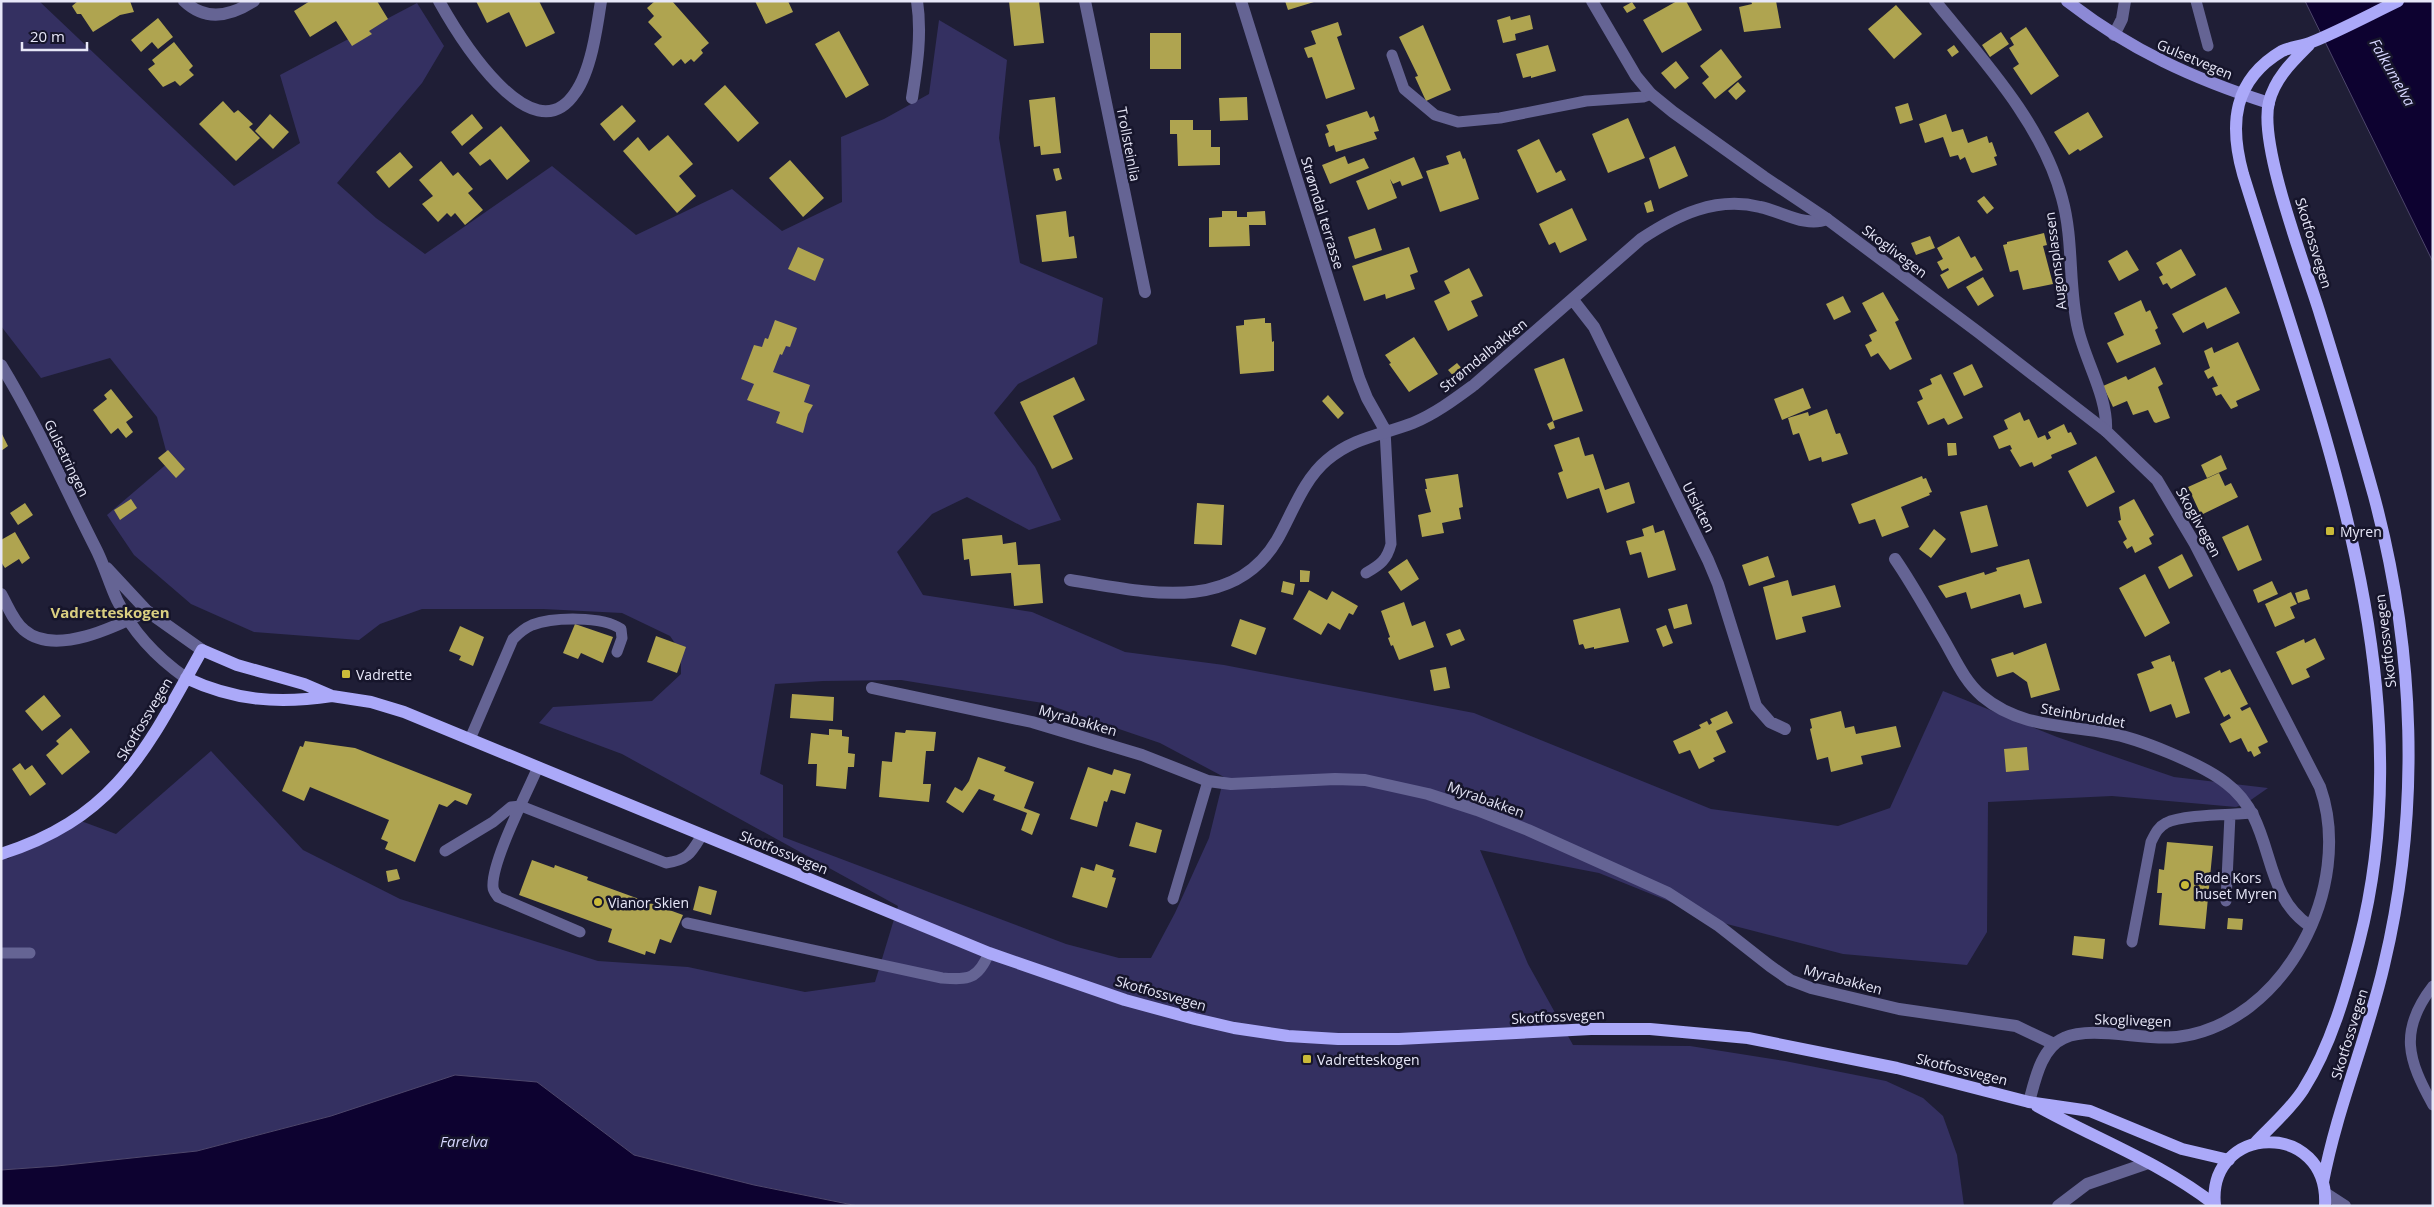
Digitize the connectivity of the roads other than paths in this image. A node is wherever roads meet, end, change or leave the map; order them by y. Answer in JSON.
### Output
{"nodes":[{"id":1,"x":184,"y":1,"type":"edge"},
{"id":2,"x":254,"y":1,"type":"edge"},
{"id":3,"x":439,"y":1,"type":"edge"},
{"id":4,"x":601,"y":1,"type":"edge"},
{"id":5,"x":917,"y":1,"type":"edge"},
{"id":6,"x":1085,"y":1,"type":"edge"},
{"id":7,"x":1241,"y":1,"type":"edge"},
{"id":8,"x":1592,"y":1,"type":"edge"},
{"id":9,"x":1935,"y":1,"type":"edge"},
{"id":10,"x":2067,"y":1,"type":"edge"},
{"id":11,"x":2125,"y":1,"type":"edge"},
{"id":12,"x":2196,"y":1,"type":"edge"},
{"id":13,"x":2398,"y":1,"type":"edge"},
{"id":14,"x":2114,"y":35,"type":"junction"},
{"id":15,"x":2310,"y":43,"type":"junction"},
{"id":16,"x":2208,"y":46,"type":"dead end"},
{"id":17,"x":1392,"y":55,"type":"dead end"},
{"id":18,"x":1651,"y":94,"type":"junction"},
{"id":19,"x":2242,"y":94,"type":"junction"},
{"id":20,"x":912,"y":98,"type":"dead end"},
{"id":21,"x":2269,"y":103,"type":"junction"},
{"id":22,"x":1827,"y":219,"type":"junction"},
{"id":23,"x":1145,"y":292,"type":"dead end"},
{"id":24,"x":1573,"y":300,"type":"junction"},
{"id":25,"x":1,"y":366,"type":"edge"},
{"id":26,"x":1385,"y":430,"type":"junction"},
{"id":27,"x":2106,"y":431,"type":"junction"},
{"id":28,"x":1895,"y":559,"type":"dead end"},
{"id":29,"x":104,"y":565,"type":"junction"},
{"id":30,"x":1366,"y":573,"type":"dead end"},
{"id":31,"x":1070,"y":580,"type":"dead end"},
{"id":32,"x":1,"y":594,"type":"edge"},
{"id":33,"x":148,"y":611,"type":"junction"},
{"id":34,"x":128,"y":620,"type":"junction"},
{"id":35,"x":202,"y":650,"type":"junction"},
{"id":36,"x":617,"y":652,"type":"dead end"},
{"id":37,"x":186,"y":678,"type":"junction"},
{"id":38,"x":872,"y":688,"type":"dead end"},
{"id":39,"x":332,"y":696,"type":"junction"},
{"id":40,"x":1785,"y":729,"type":"dead end"},
{"id":41,"x":470,"y":739,"type":"junction"},
{"id":42,"x":538,"y":767,"type":"junction"},
{"id":43,"x":1208,"y":781,"type":"junction"},
{"id":44,"x":521,"y":806,"type":"junction"},
{"id":45,"x":2230,"y":815,"type":"junction"},
{"id":46,"x":2256,"y":818,"type":"junction"},
{"id":47,"x":702,"y":835,"type":"junction"},
{"id":48,"x":445,"y":851,"type":"dead end"},
{"id":49,"x":1,"y":854,"type":"edge"},
{"id":50,"x":1173,"y":899,"type":"dead end"},
{"id":51,"x":2226,"y":902,"type":"dead end"},
{"id":52,"x":687,"y":923,"type":"dead end"},
{"id":53,"x":2310,"y":926,"type":"junction"},
{"id":54,"x":580,"y":932,"type":"dead end"},
{"id":55,"x":2132,"y":942,"type":"dead end"},
{"id":56,"x":1,"y":953,"type":"edge"},
{"id":57,"x":30,"y":953,"type":"dead end"},
{"id":58,"x":989,"y":953,"type":"junction"},
{"id":59,"x":2433,"y":986,"type":"edge"},
{"id":60,"x":2054,"y":1044,"type":"junction"},
{"id":61,"x":2028,"y":1102,"type":"junction"},
{"id":62,"x":2432,"y":1104,"type":"edge"},
{"id":63,"x":2255,"y":1143,"type":"junction"},
{"id":64,"x":2229,"y":1160,"type":"junction"},
{"id":65,"x":2148,"y":1162,"type":"junction"},
{"id":66,"x":2324,"y":1194,"type":"edge"},
{"id":67,"x":2215,"y":1205,"type":"edge"},
{"id":68,"x":2058,"y":1206,"type":"edge"},
{"id":69,"x":2345,"y":1206,"type":"edge"}],
"edges":[{"from":1,"to":2,"type":"street"},
{"from":3,"to":4,"type":"street"},
{"from":5,"to":20,"type":"street"},
{"from":6,"to":23,"type":"street","name":"Trollsteinlia"},
{"from":7,"to":26,"type":"street","name":"Strømdal terrasse"},
{"from":8,"to":18,"type":"street","name":"Skoglivegen"},
{"from":9,"to":27,"type":"street","name":"Augonsplassen"},
{"from":10,"to":14,"type":"main road","name":"Gulsetvegen"},
{"from":11,"to":14,"type":"street"},
{"from":12,"to":16,"type":"lane"},
{"from":13,"to":15,"type":"main road"},
{"from":14,"to":19,"type":"main road","name":"Gulsetvegen"},
{"from":15,"to":19,"type":"main road","name":"Skotfossvegen"},
{"from":15,"to":21,"type":"main road"},
{"from":17,"to":18,"type":"lane"},
{"from":18,"to":22,"type":"street","name":"Skoglivegen"},
{"from":19,"to":21,"type":"main road","name":"Gulsetvegen"},
{"from":19,"to":63,"type":"main road","name":"Skotfossvegen"},
{"from":21,"to":66,"type":"main road","name":"Skotfossvegen"},
{"from":22,"to":24,"type":"street","name":"Strømdalbakken"},
{"from":22,"to":27,"type":"street","name":"Skoglivegen"},
{"from":24,"to":26,"type":"street","name":"Strømdalbakken"},
{"from":24,"to":40,"type":"street","name":"Utsikten"},
{"from":25,"to":29,"type":"street","name":"Gulsetringen"},
{"from":26,"to":30,"type":"lane"},
{"from":26,"to":31,"type":"street","name":"Strømdalbakken"},
{"from":27,"to":53,"type":"street","name":"Skoglivegen"},
{"from":28,"to":46,"type":"street","name":"Steinbruddet"},
{"from":29,"to":33,"type":"street","name":"Gulsetringen"},
{"from":29,"to":34,"type":"street","name":"Gulsetringen"},
{"from":32,"to":34,"type":"street"},
{"from":33,"to":34,"type":"street"},
{"from":33,"to":35,"type":"street","name":"Gulsetringen"},
{"from":34,"to":37,"type":"street","name":"Gulsetringen"},
{"from":35,"to":37,"type":"main road","name":"Skotfossvegen"},
{"from":35,"to":39,"type":"main road","name":"Skotfossvegen"},
{"from":36,"to":41,"type":"lane"},
{"from":37,"to":39,"type":"main road","name":"Skotfossvegen"},
{"from":37,"to":49,"type":"main road","name":"Skotfossvegen"},
{"from":38,"to":43,"type":"street","name":"Myrabakken"},
{"from":39,"to":41,"type":"main road","name":"Skotfossvegen"},
{"from":41,"to":42,"type":"main road","name":"Skotfossvegen"},
{"from":42,"to":44,"type":"lane"},
{"from":42,"to":47,"type":"main road","name":"Skotfossvegen"},
{"from":43,"to":50,"type":"lane"},
{"from":43,"to":60,"type":"street","name":"Myrabakken"},
{"from":44,"to":47,"type":"lane"},
{"from":44,"to":48,"type":"lane"},
{"from":44,"to":54,"type":"lane"},
{"from":45,"to":46,"type":"lane"},
{"from":45,"to":51,"type":"lane"},
{"from":45,"to":55,"type":"lane"},
{"from":46,"to":53,"type":"street","name":"Steinbruddet"},
{"from":47,"to":58,"type":"main road","name":"Skotfossvegen"},
{"from":52,"to":58,"type":"lane"},
{"from":53,"to":60,"type":"street","name":"Skoglivegen"},
{"from":56,"to":57,"type":"lane"},
{"from":58,"to":61,"type":"main road","name":"Skotfossvegen"},
{"from":59,"to":62,"type":"lane"},
{"from":60,"to":61,"type":"street"},
{"from":61,"to":64,"type":"main road","name":"Skotfossvegen"},
{"from":61,"to":65,"type":"main road","name":"Skotfossvegen"},
{"from":63,"to":64,"type":"main road","name":"Skotfossvegen"},
{"from":63,"to":66,"type":"main road"},
{"from":64,"to":67,"type":"main road"},
{"from":65,"to":67,"type":"main road","name":"Skotfossvegen"},
{"from":65,"to":68,"type":"street"},
{"from":66,"to":69,"type":"street"}]}
